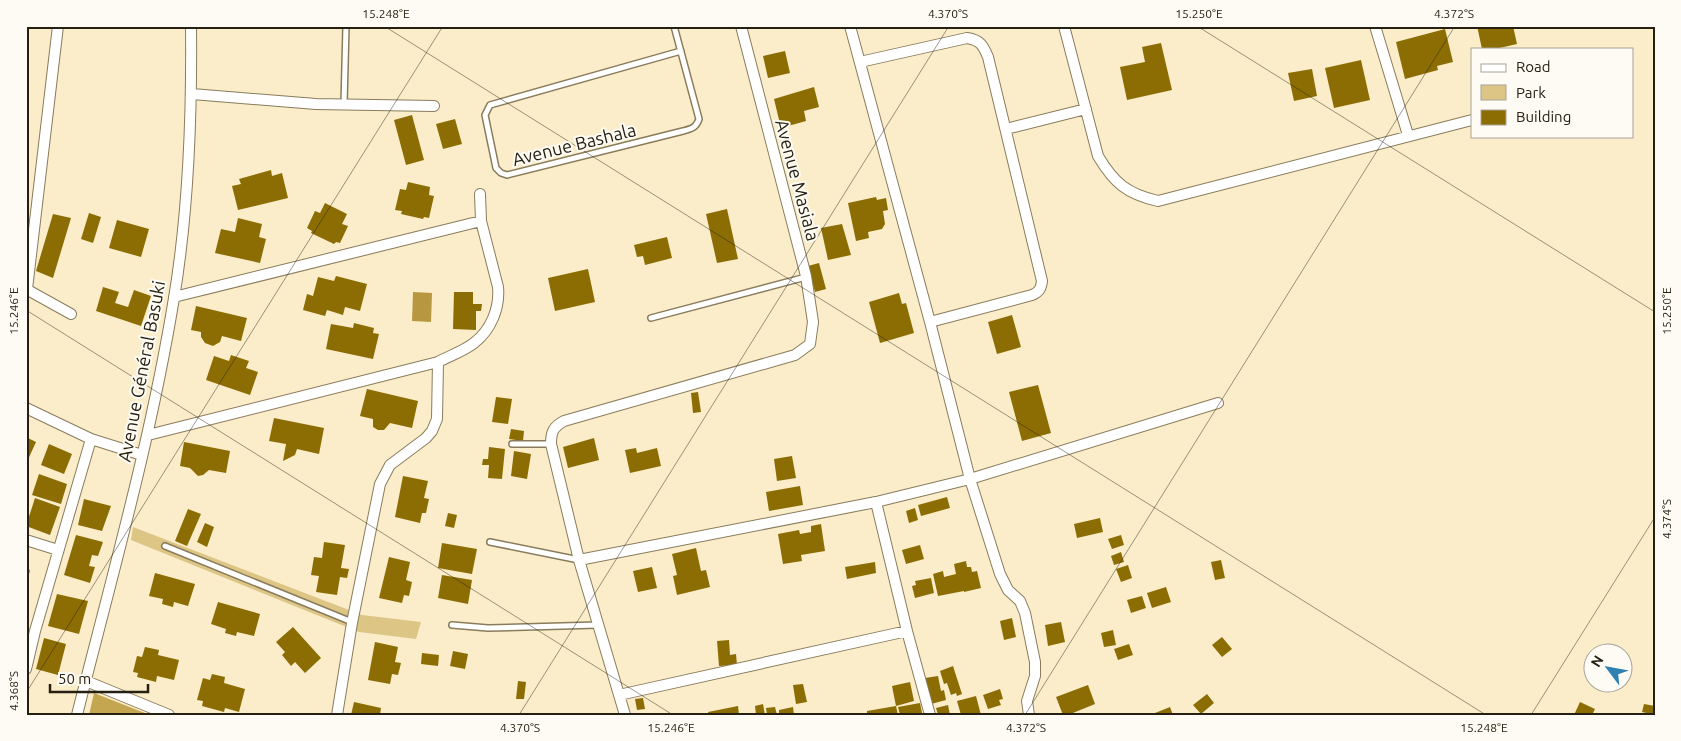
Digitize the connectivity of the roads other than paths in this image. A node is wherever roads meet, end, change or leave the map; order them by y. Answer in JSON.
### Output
{"nodes":[{"id":1,"x":58,"y":26,"type":"edge"},
{"id":2,"x":191,"y":26,"type":"edge"},
{"id":3,"x":346,"y":26,"type":"edge"},
{"id":4,"x":674,"y":26,"type":"edge"},
{"id":5,"x":741,"y":26,"type":"edge"},
{"id":6,"x":850,"y":26,"type":"edge"},
{"id":7,"x":1064,"y":26,"type":"edge"},
{"id":8,"x":1375,"y":26,"type":"edge"},
{"id":9,"x":681,"y":51,"type":"junction"},
{"id":10,"x":860,"y":62,"type":"junction"},
{"id":11,"x":192,"y":94,"type":"junction"},
{"id":12,"x":344,"y":104,"type":"junction"},
{"id":13,"x":434,"y":106,"type":"dead end"},
{"id":14,"x":1086,"y":109,"type":"junction"},
{"id":15,"x":1471,"y":120,"type":"edge"},
{"id":16,"x":1006,"y":129,"type":"junction"},
{"id":17,"x":1408,"y":136,"type":"junction"},
{"id":18,"x":480,"y":194,"type":"dead end"},
{"id":19,"x":481,"y":220,"type":"junction"},
{"id":20,"x":806,"y":276,"type":"junction"},
{"id":21,"x":27,"y":289,"type":"edge"},
{"id":22,"x":174,"y":297,"type":"junction"},
{"id":23,"x":71,"y":314,"type":"dead end"},
{"id":24,"x":650,"y":318,"type":"dead end"},
{"id":25,"x":930,"y":322,"type":"junction"},
{"id":26,"x":438,"y":362,"type":"junction"},
{"id":27,"x":1218,"y":403,"type":"dead end"},
{"id":28,"x":26,"y":408,"type":"edge"},
{"id":29,"x":148,"y":435,"type":"junction"},
{"id":30,"x":91,"y":439,"type":"junction"},
{"id":31,"x":512,"y":444,"type":"dead end"},
{"id":32,"x":551,"y":444,"type":"junction"},
{"id":33,"x":142,"y":454,"type":"junction"},
{"id":34,"x":970,"y":479,"type":"junction"},
{"id":35,"x":876,"y":502,"type":"junction"},
{"id":36,"x":26,"y":540,"type":"edge"},
{"id":37,"x":490,"y":542,"type":"dead end"},
{"id":38,"x":165,"y":546,"type":"dead end"},
{"id":39,"x":58,"y":550,"type":"junction"},
{"id":40,"x":579,"y":560,"type":"junction"},
{"id":41,"x":352,"y":623,"type":"junction"},
{"id":42,"x":452,"y":625,"type":"dead end"},
{"id":43,"x":598,"y":625,"type":"junction"},
{"id":44,"x":31,"y":630,"type":"edge"},
{"id":45,"x":907,"y":631,"type":"junction"},
{"id":46,"x":26,"y":669,"type":"edge"},
{"id":47,"x":86,"y":681,"type":"junction"},
{"id":48,"x":619,"y":695,"type":"junction"},
{"id":49,"x":77,"y":715,"type":"edge"},
{"id":50,"x":169,"y":715,"type":"edge"},
{"id":51,"x":337,"y":715,"type":"edge"},
{"id":52,"x":625,"y":715,"type":"edge"},
{"id":53,"x":930,"y":715,"type":"edge"},
{"id":54,"x":1029,"y":715,"type":"edge"}],
"edges":[{"from":1,"to":21,"type":"street"},
{"from":2,"to":11,"type":"street","name":"Avenue Général Basuki"},
{"from":3,"to":12,"type":"lane"},
{"from":4,"to":9,"type":"lane","name":"Avenue Bashala"},
{"from":5,"to":20,"type":"street","name":"Avenue Masiala"},
{"from":6,"to":10,"type":"street"},
{"from":7,"to":14,"type":"street"},
{"from":8,"to":17,"type":"street"},
{"from":9,"to":9,"type":"lane","name":"Avenue Bashala"},
{"from":10,"to":16,"type":"street"},
{"from":10,"to":25,"type":"street"},
{"from":11,"to":12,"type":"street"},
{"from":11,"to":22,"type":"street","name":"Avenue Général Basuki"},
{"from":12,"to":13,"type":"street"},
{"from":14,"to":16,"type":"street"},
{"from":14,"to":17,"type":"street"},
{"from":15,"to":17,"type":"street"},
{"from":16,"to":25,"type":"street"},
{"from":18,"to":19,"type":"street"},
{"from":19,"to":22,"type":"street"},
{"from":19,"to":26,"type":"street"},
{"from":20,"to":24,"type":"lane"},
{"from":20,"to":32,"type":"street","name":"Avenue Masiala"},
{"from":21,"to":23,"type":"street"},
{"from":22,"to":29,"type":"street","name":"Avenue Général Basuki"},
{"from":25,"to":34,"type":"street"},
{"from":26,"to":29,"type":"street"},
{"from":26,"to":41,"type":"street"},
{"from":27,"to":34,"type":"street"},
{"from":28,"to":30,"type":"street"},
{"from":29,"to":33,"type":"street","name":"Avenue Général Basuki"},
{"from":30,"to":33,"type":"street"},
{"from":30,"to":39,"type":"street"},
{"from":31,"to":32,"type":"lane"},
{"from":32,"to":40,"type":"street"},
{"from":33,"to":47,"type":"street","name":"Avenue Général Basuki"},
{"from":34,"to":35,"type":"street"},
{"from":34,"to":54,"type":"street"},
{"from":35,"to":40,"type":"street"},
{"from":35,"to":45,"type":"street"},
{"from":36,"to":39,"type":"street"},
{"from":37,"to":40,"type":"lane"},
{"from":38,"to":41,"type":"lane"},
{"from":39,"to":44,"type":"street"},
{"from":40,"to":43,"type":"street"},
{"from":41,"to":51,"type":"street"},
{"from":42,"to":43,"type":"lane"},
{"from":43,"to":48,"type":"street"},
{"from":44,"to":46,"type":"street"},
{"from":45,"to":48,"type":"street"},
{"from":45,"to":53,"type":"street"},
{"from":47,"to":49,"type":"street","name":"Avenue Général Basuki"},
{"from":47,"to":50,"type":"street"},
{"from":48,"to":52,"type":"street"}]}
